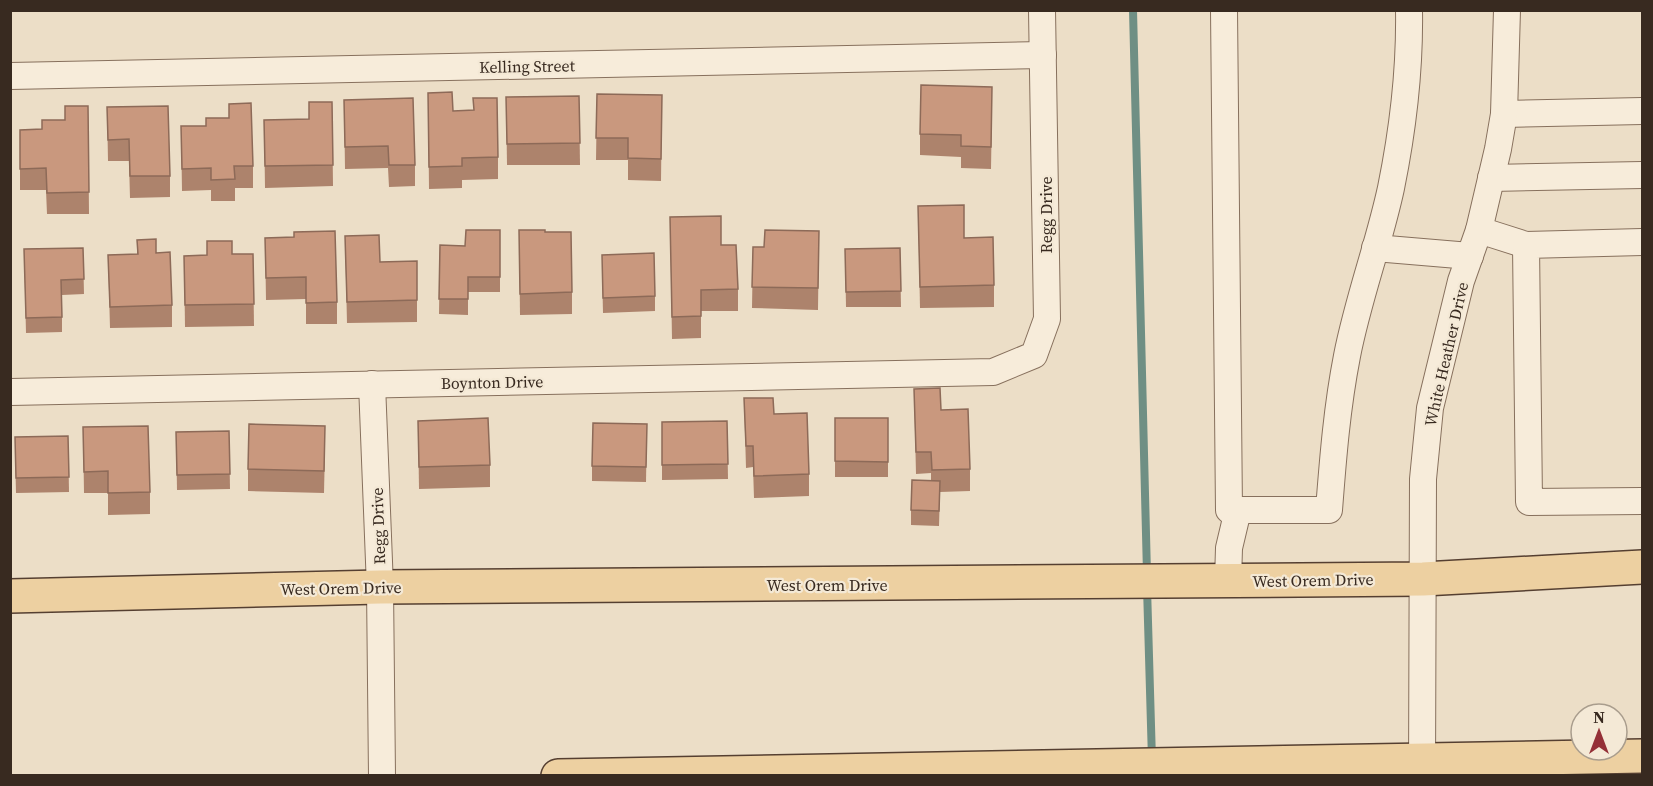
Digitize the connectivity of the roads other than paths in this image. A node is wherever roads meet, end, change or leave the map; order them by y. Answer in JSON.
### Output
{"nodes":[{"id":1,"x":1042,"y":10,"type":"edge"},
{"id":2,"x":1224,"y":10,"type":"edge"},
{"id":3,"x":1409,"y":10,"type":"edge"},
{"id":4,"x":1508,"y":10,"type":"edge"},
{"id":5,"x":1043,"y":55,"type":"junction"},
{"id":6,"x":10,"y":76,"type":"edge"},
{"id":7,"x":1642,"y":111,"type":"edge"},
{"id":8,"x":1504,"y":114,"type":"junction"},
{"id":9,"x":1642,"y":175,"type":"edge"},
{"id":10,"x":1491,"y":178,"type":"junction"},
{"id":11,"x":1479,"y":230,"type":"junction"},
{"id":12,"x":1642,"y":242,"type":"edge"},
{"id":13,"x":1526,"y":245,"type":"junction"},
{"id":14,"x":1375,"y":248,"type":"junction"},
{"id":15,"x":1470,"y":256,"type":"junction"},
{"id":16,"x":974,"y":372,"type":"joint"},
{"id":17,"x":372,"y":384,"type":"junction"},
{"id":18,"x":10,"y":392,"type":"edge"},
{"id":19,"x":1642,"y":501,"type":"edge"},
{"id":20,"x":1238,"y":510,"type":"junction"},
{"id":21,"x":1642,"y":567,"type":"edge"},
{"id":22,"x":1423,"y":579,"type":"junction"},
{"id":23,"x":1216,"y":581,"type":"junction"},
{"id":24,"x":380,"y":587,"type":"junction"},
{"id":25,"x":10,"y":596,"type":"edge"},
{"id":26,"x":1642,"y":756,"type":"edge"},
{"id":27,"x":1422,"y":767,"type":"edge"},
{"id":28,"x":782,"y":774,"type":"edge"},
{"id":29,"x":597,"y":775,"type":"edge"},
{"id":30,"x":382,"y":776,"type":"edge"},
{"id":31,"x":558,"y":776,"type":"edge"}],
"edges":[{"from":1,"to":5,"type":"street","name":"Regg Drive"},
{"from":2,"to":20,"type":"street"},
{"from":3,"to":14,"type":"street"},
{"from":4,"to":8,"type":"street","name":"White Heather Drive"},
{"from":5,"to":6,"type":"street","name":"Kelling Street"},
{"from":5,"to":16,"type":"street","name":"Regg Drive"},
{"from":7,"to":8,"type":"street"},
{"from":8,"to":10,"type":"street","name":"White Heather Drive"},
{"from":9,"to":10,"type":"street"},
{"from":10,"to":11,"type":"street","name":"White Heather Drive"},
{"from":11,"to":13,"type":"street"},
{"from":11,"to":15,"type":"street","name":"White Heather Drive"},
{"from":12,"to":13,"type":"street"},
{"from":13,"to":19,"type":"street"},
{"from":14,"to":15,"type":"street"},
{"from":14,"to":20,"type":"street"},
{"from":15,"to":22,"type":"street","name":"White Heather Drive"},
{"from":16,"to":17,"type":"street","name":"Boynton Drive"},
{"from":17,"to":18,"type":"street","name":"Boynton Drive"},
{"from":17,"to":24,"type":"street","name":"Regg Drive"},
{"from":20,"to":23,"type":"street"},
{"from":21,"to":22,"type":"main road","name":"West Orem Drive"},
{"from":22,"to":23,"type":"main road","name":"West Orem Drive"},
{"from":22,"to":27,"type":"street","name":"White Heather Drive"},
{"from":23,"to":24,"type":"main road","name":"West Orem Drive"},
{"from":24,"to":25,"type":"main road","name":"West Orem Drive"},
{"from":24,"to":30,"type":"street","name":"Regg Drive"},
{"from":26,"to":27,"type":"main road"},
{"from":27,"to":28,"type":"main road"},
{"from":28,"to":29,"type":"main road"},
{"from":29,"to":31,"type":"main road"}]}
